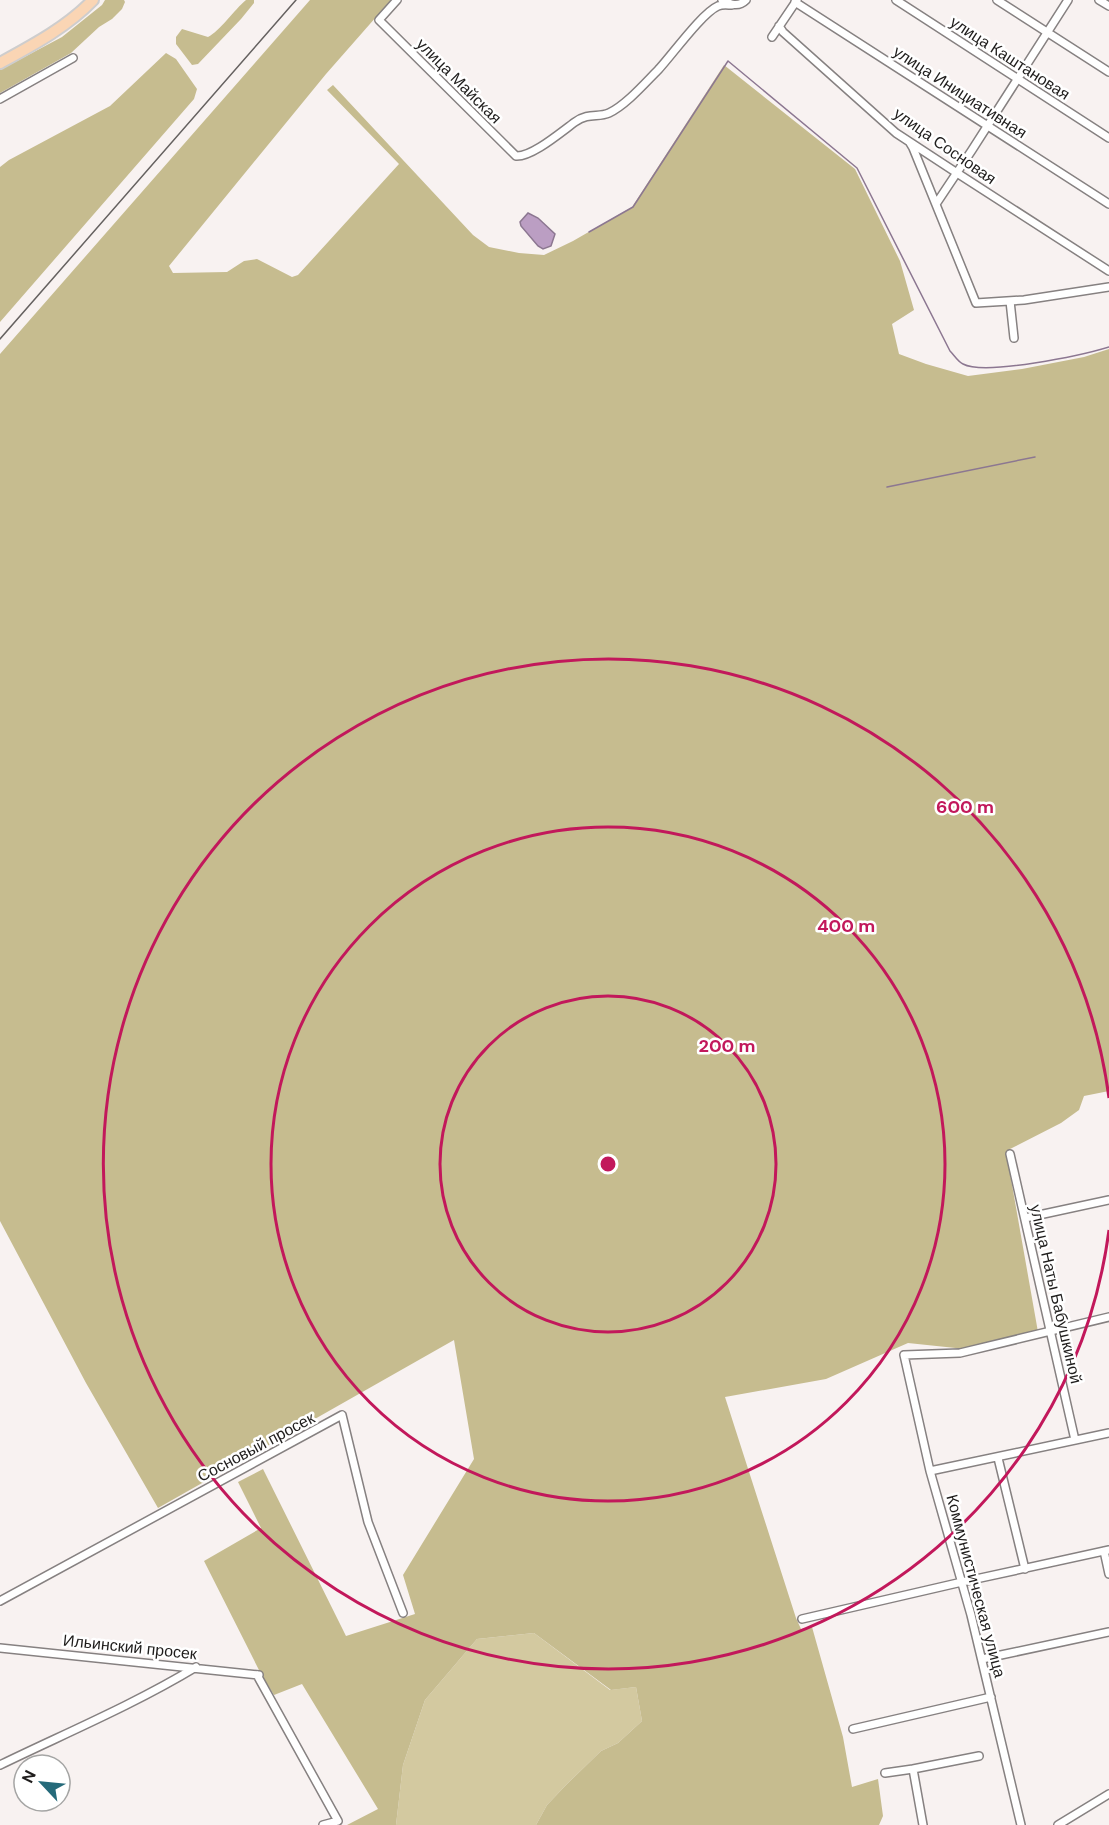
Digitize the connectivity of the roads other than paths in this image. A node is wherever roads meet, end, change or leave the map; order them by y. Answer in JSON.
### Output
{"nodes":[{"id":1,"x":93,"y":0,"type":"edge"},
{"id":2,"x":397,"y":0,"type":"edge"},
{"id":3,"x":722,"y":0,"type":"edge"},
{"id":4,"x":746,"y":0,"type":"edge"},
{"id":5,"x":896,"y":0,"type":"edge"},
{"id":6,"x":997,"y":0,"type":"edge"},
{"id":7,"x":1068,"y":0,"type":"edge"},
{"id":8,"x":1099,"y":0,"type":"edge"},
{"id":9,"x":796,"y":1,"type":"edge"},
{"id":10,"x":732,"y":5,"type":"junction"},
{"id":11,"x":1109,"y":6,"type":"edge"},
{"id":12,"x":779,"y":26,"type":"junction"},
{"id":13,"x":1047,"y":32,"type":"junction"},
{"id":14,"x":772,"y":37,"type":"dead end"},
{"id":15,"x":73,"y":58,"type":"dead end"},
{"id":16,"x":0,"y":63,"type":"edge"},
{"id":17,"x":1109,"y":72,"type":"edge"},
{"id":18,"x":1017,"y":78,"type":"junction"},
{"id":19,"x":0,"y":99,"type":"edge"},
{"id":20,"x":987,"y":125,"type":"junction"},
{"id":21,"x":1109,"y":138,"type":"edge"},
{"id":22,"x":906,"y":139,"type":"junction"},
{"id":23,"x":957,"y":173,"type":"junction"},
{"id":24,"x":936,"y":204,"type":"junction"},
{"id":25,"x":1109,"y":204,"type":"edge"},
{"id":26,"x":1109,"y":271,"type":"edge"},
{"id":27,"x":1109,"y":287,"type":"edge"},
{"id":28,"x":1010,"y":301,"type":"junction"},
{"id":29,"x":1014,"y":338,"type":"dead end"},
{"id":30,"x":1010,"y":1154,"type":"dead end"},
{"id":31,"x":1109,"y":1200,"type":"edge"},
{"id":32,"x":1025,"y":1218,"type":"junction"},
{"id":33,"x":1109,"y":1317,"type":"edge"},
{"id":34,"x":1051,"y":1331,"type":"junction"},
{"id":35,"x":1109,"y":1433,"type":"edge"},
{"id":36,"x":1075,"y":1440,"type":"junction"},
{"id":37,"x":998,"y":1458,"type":"junction"},
{"id":38,"x":930,"y":1471,"type":"junction"},
{"id":39,"x":1106,"y":1551,"type":"edge"},
{"id":40,"x":1025,"y":1569,"type":"junction"},
{"id":41,"x":1109,"y":1574,"type":"edge"},
{"id":42,"x":962,"y":1582,"type":"junction"},
{"id":43,"x":0,"y":1601,"type":"edge"},
{"id":44,"x":403,"y":1613,"type":"dead end"},
{"id":45,"x":802,"y":1619,"type":"dead end"},
{"id":46,"x":1109,"y":1632,"type":"edge"},
{"id":47,"x":0,"y":1648,"type":"edge"},
{"id":48,"x":982,"y":1659,"type":"junction"},
{"id":49,"x":196,"y":1667,"type":"junction"},
{"id":50,"x":991,"y":1697,"type":"junction"},
{"id":51,"x":854,"y":1729,"type":"dead end"},
{"id":52,"x":980,"y":1756,"type":"dead end"},
{"id":53,"x":0,"y":1765,"type":"edge"},
{"id":54,"x":913,"y":1769,"type":"junction"},
{"id":55,"x":885,"y":1773,"type":"dead end"},
{"id":56,"x":1109,"y":1794,"type":"edge"},
{"id":57,"x":323,"y":1825,"type":"edge"},
{"id":58,"x":923,"y":1825,"type":"edge"},
{"id":59,"x":1021,"y":1825,"type":"edge"},
{"id":60,"x":1058,"y":1825,"type":"edge"}],
"edges":[{"from":1,"to":16,"type":"main road"},
{"from":2,"to":10,"type":"street","name":"улица Майская"},
{"from":3,"to":10,"type":"street"},
{"from":4,"to":10,"type":"street"},
{"from":5,"to":18,"type":"street","name":"улица Каштановая"},
{"from":6,"to":13,"type":"street"},
{"from":7,"to":13,"type":"street"},
{"from":8,"to":11,"type":"street"},
{"from":9,"to":12,"type":"street"},
{"from":9,"to":20,"type":"street","name":"улица Инициативная"},
{"from":12,"to":14,"type":"street"},
{"from":12,"to":22,"type":"street","name":"улица Сосновая"},
{"from":13,"to":17,"type":"street"},
{"from":13,"to":18,"type":"street"},
{"from":15,"to":19,"type":"street"},
{"from":18,"to":20,"type":"street"},
{"from":18,"to":21,"type":"street","name":"улица Каштановая"},
{"from":20,"to":23,"type":"street"},
{"from":20,"to":25,"type":"street","name":"улица Инициативная"},
{"from":22,"to":23,"type":"street","name":"улица Сосновая"},
{"from":22,"to":24,"type":"street"},
{"from":23,"to":24,"type":"street"},
{"from":23,"to":26,"type":"street","name":"улица Сосновая"},
{"from":24,"to":28,"type":"street"},
{"from":27,"to":28,"type":"street"},
{"from":28,"to":29,"type":"street"},
{"from":30,"to":32,"type":"street","name":"улица Наты Бабушкиной"},
{"from":31,"to":32,"type":"street"},
{"from":32,"to":34,"type":"street","name":"улица Наты Бабушкиной"},
{"from":33,"to":34,"type":"street"},
{"from":34,"to":36,"type":"street","name":"улица Наты Бабушкиной"},
{"from":34,"to":38,"type":"street","name":"Коммунистическая улица"},
{"from":35,"to":36,"type":"street"},
{"from":36,"to":37,"type":"street"},
{"from":37,"to":38,"type":"street"},
{"from":37,"to":40,"type":"street"},
{"from":38,"to":42,"type":"street","name":"Коммунистическая улица"},
{"from":39,"to":40,"type":"street"},
{"from":39,"to":41,"type":"street"},
{"from":40,"to":42,"type":"street"},
{"from":42,"to":45,"type":"street"},
{"from":42,"to":48,"type":"street","name":"Коммунистическая улица"},
{"from":43,"to":44,"type":"street","name":"Сосновый просек"},
{"from":46,"to":48,"type":"street"},
{"from":47,"to":49,"type":"street","name":"Ильинский просек"},
{"from":48,"to":50,"type":"street","name":"Коммунистическая улица"},
{"from":49,"to":53,"type":"street"},
{"from":49,"to":57,"type":"street","name":"Ильинский просек"},
{"from":50,"to":51,"type":"street"},
{"from":50,"to":59,"type":"street","name":"Коммунистическая улица"},
{"from":52,"to":54,"type":"street"},
{"from":54,"to":55,"type":"street"},
{"from":54,"to":58,"type":"street"},
{"from":56,"to":60,"type":"street"}]}
